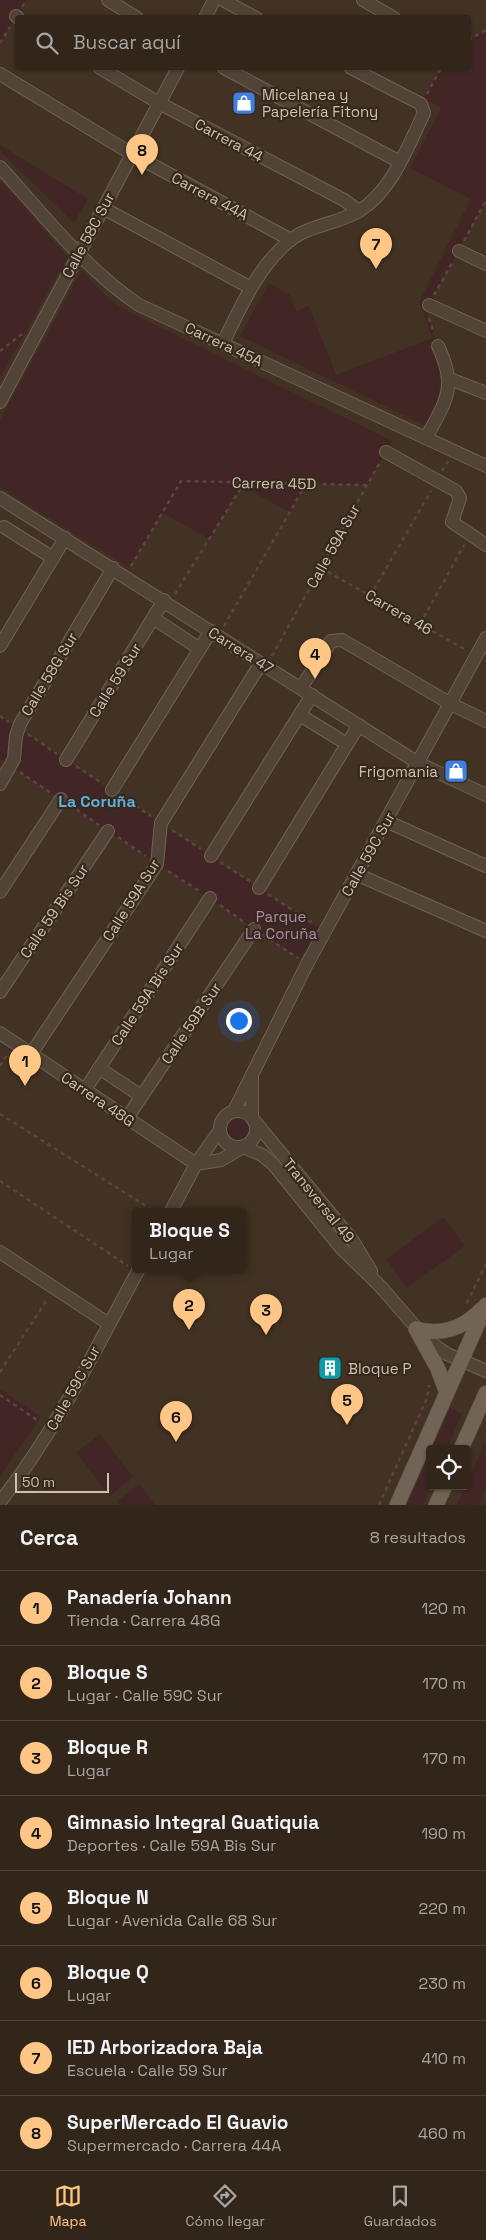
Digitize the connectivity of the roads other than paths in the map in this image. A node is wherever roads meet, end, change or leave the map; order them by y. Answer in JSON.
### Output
{"nodes":[{"id":1,"x":108,"y":0,"type":"edge"},
{"id":2,"x":214,"y":0,"type":"edge"},
{"id":3,"x":222,"y":0,"type":"edge"},
{"id":4,"x":363,"y":0,"type":"edge"},
{"id":5,"x":132,"y":15,"type":"edge"},
{"id":6,"x":206,"y":15,"type":"edge"},
{"id":7,"x":250,"y":15,"type":"edge"},
{"id":8,"x":389,"y":15,"type":"edge"},
{"id":9,"x":103,"y":70,"type":"edge"},
{"id":10,"x":177,"y":70,"type":"edge"},
{"id":11,"x":228,"y":70,"type":"edge"},
{"id":12,"x":354,"y":70,"type":"edge"},
{"id":13,"x":0,"y":74,"type":"edge"},
{"id":14,"x":159,"y":103,"type":"junction"},
{"id":15,"x":132,"y":154,"type":"junction"},
{"id":16,"x":400,"y":162,"type":"junction"},
{"id":17,"x":0,"y":167,"type":"edge"},
{"id":18,"x":103,"y":208,"type":"junction"},
{"id":19,"x":359,"y":211,"type":"junction"},
{"id":20,"x":291,"y":240,"type":"junction"},
{"id":21,"x":459,"y":251,"type":"road end"},
{"id":22,"x":79,"y":253,"type":"junction"},
{"id":23,"x":486,"y":264,"type":"edge"},
{"id":24,"x":251,"y":288,"type":"junction"},
{"id":25,"x":428,"y":305,"type":"road end"},
{"id":26,"x":486,"y":331,"type":"edge"},
{"id":27,"x":223,"y":343,"type":"junction"},
{"id":28,"x":438,"y":346,"type":"road end"},
{"id":29,"x":450,"y":379,"type":"junction"},
{"id":30,"x":486,"y":393,"type":"edge"},
{"id":31,"x":0,"y":402,"type":"edge"},
{"id":32,"x":426,"y":438,"type":"junction"},
{"id":33,"x":386,"y":452,"type":"road end"},
{"id":34,"x":486,"y":466,"type":"edge"},
{"id":35,"x":0,"y":498,"type":"edge"},
{"id":36,"x":16,"y":506,"type":"junction"},
{"id":37,"x":2,"y":530,"type":"edge"},
{"id":38,"x":65,"y":538,"type":"junction"},
{"id":39,"x":486,"y":545,"type":"edge"},
{"id":40,"x":53,"y":558,"type":"junction"},
{"id":41,"x":113,"y":568,"type":"junction"},
{"id":42,"x":166,"y":602,"type":"junction"},
{"id":43,"x":153,"y":618,"type":"junction"},
{"id":44,"x":215,"y":633,"type":"junction"},
{"id":45,"x":0,"y":646,"type":"edge"},
{"id":46,"x":200,"y":649,"type":"junction"},
{"id":47,"x":482,"y":649,"type":"edge"},
{"id":48,"x":264,"y":665,"type":"junction"},
{"id":49,"x":301,"y":688,"type":"junction"},
{"id":50,"x":312,"y":695,"type":"junction"},
{"id":51,"x":451,"y":704,"type":"junction"},
{"id":52,"x":300,"y":715,"type":"junction"},
{"id":53,"x":486,"y":720,"type":"edge"},
{"id":54,"x":358,"y":725,"type":"junction"},
{"id":55,"x":347,"y":744,"type":"junction"},
{"id":56,"x":66,"y":760,"type":"dead end"},
{"id":57,"x":418,"y":763,"type":"junction"},
{"id":58,"x":0,"y":784,"type":"edge"},
{"id":59,"x":112,"y":790,"type":"dead end"},
{"id":60,"x":486,"y":794,"type":"edge"},
{"id":61,"x":61,"y":799,"type":"dead end"},
{"id":62,"x":386,"y":821,"type":"junction"},
{"id":63,"x":108,"y":830,"type":"dead end"},
{"id":64,"x":211,"y":856,"type":"dead end"},
{"id":65,"x":486,"y":866,"type":"edge"},
{"id":66,"x":356,"y":874,"type":"junction"},
{"id":67,"x":259,"y":888,"type":"dead end"},
{"id":68,"x":0,"y":892,"type":"edge"},
{"id":69,"x":210,"y":898,"type":"dead end"},
{"id":70,"x":254,"y":929,"type":"dead end"},
{"id":71,"x":486,"y":931,"type":"edge"},
{"id":72,"x":0,"y":992,"type":"edge"},
{"id":73,"x":0,"y":1033,"type":"edge"},
{"id":74,"x":31,"y":1054,"type":"junction"},
{"id":75,"x":99,"y":1068,"type":"junction"},
{"id":76,"x":252,"y":1070,"type":"junction"},
{"id":77,"x":85,"y":1090,"type":"junction"},
{"id":78,"x":142,"y":1096,"type":"junction"},
{"id":79,"x":234,"y":1111,"type":"junction"},
{"id":80,"x":127,"y":1118,"type":"junction"},
{"id":81,"x":252,"y":1118,"type":"junction"},
{"id":82,"x":220,"y":1130,"type":"junction"},
{"id":83,"x":243,"y":1146,"type":"junction"},
{"id":84,"x":196,"y":1164,"type":"junction"},
{"id":85,"x":312,"y":1201,"type":"junction"},
{"id":86,"x":173,"y":1208,"type":"edge"},
{"id":87,"x":0,"y":1252,"type":"edge"},
{"id":88,"x":137,"y":1273,"type":"edge"},
{"id":89,"x":486,"y":1305,"type":"edge"},
{"id":90,"x":109,"y":1324,"type":"junction"},
{"id":91,"x":416,"y":1329,"type":"junction"},
{"id":92,"x":461,"y":1361,"type":"junction"},
{"id":93,"x":486,"y":1371,"type":"edge"},
{"id":94,"x":447,"y":1393,"type":"junction"},
{"id":95,"x":486,"y":1393,"type":"edge"},
{"id":96,"x":463,"y":1445,"type":"edge"},
{"id":97,"x":443,"y":1490,"type":"edge"},
{"id":98,"x":0,"y":1502,"type":"edge"},
{"id":99,"x":398,"y":1505,"type":"edge"},
{"id":100,"x":436,"y":1505,"type":"edge"}],
"edges":[{"from":1,"to":5,"type":"street"},
{"from":2,"to":6,"type":"street"},
{"from":3,"to":7,"type":"street"},
{"from":4,"to":8,"type":"street"},
{"from":9,"to":14,"type":"street","name":"Carrera 44"},
{"from":10,"to":14,"type":"street","name":"Calle 58C Sur"},
{"from":11,"to":16,"type":"street"},
{"from":12,"to":16,"type":"street"},
{"from":13,"to":15,"type":"street","name":"Carrera 44A"},
{"from":14,"to":15,"type":"street","name":"Calle 58C Sur"},
{"from":14,"to":19,"type":"street","name":"Carrera 44"},
{"from":15,"to":18,"type":"street","name":"Calle 58C Sur"},
{"from":15,"to":20,"type":"street","name":"Carrera 44A"},
{"from":16,"to":19,"type":"street"},
{"from":17,"to":22,"type":"street","name":"Carrera 45A"},
{"from":18,"to":22,"type":"street","name":"Calle 58C Sur"},
{"from":18,"to":24,"type":"street"},
{"from":19,"to":20,"type":"street"},
{"from":20,"to":24,"type":"street"},
{"from":21,"to":23,"type":"street"},
{"from":22,"to":27,"type":"street","name":"Carrera 45A"},
{"from":22,"to":31,"type":"street","name":"Calle 58C Sur"},
{"from":24,"to":27,"type":"street"},
{"from":25,"to":26,"type":"street"},
{"from":27,"to":32,"type":"street","name":"Carrera 45A"},
{"from":28,"to":29,"type":"street"},
{"from":29,"to":30,"type":"street"},
{"from":29,"to":32,"type":"street"},
{"from":32,"to":34,"type":"street","name":"Carrera 45A"},
{"from":33,"to":39,"type":"street"},
{"from":35,"to":36,"type":"street","name":"Carrera 47"},
{"from":36,"to":37,"type":"street"},
{"from":36,"to":38,"type":"street","name":"Carrera 47"},
{"from":37,"to":40,"type":"street"},
{"from":38,"to":40,"type":"street"},
{"from":38,"to":41,"type":"street","name":"Carrera 47"},
{"from":40,"to":45,"type":"street"},
{"from":41,"to":42,"type":"street","name":"Carrera 47"},
{"from":41,"to":58,"type":"street","name":"Calle 58G Sur"},
{"from":42,"to":43,"type":"street","name":"Calle 59 Sur"},
{"from":42,"to":44,"type":"street","name":"Carrera 47"},
{"from":43,"to":46,"type":"street"},
{"from":43,"to":56,"type":"street","name":"Calle 59 Sur"},
{"from":44,"to":46,"type":"street"},
{"from":44,"to":48,"type":"street","name":"Carrera 47"},
{"from":46,"to":59,"type":"street"},
{"from":47,"to":51,"type":"street","name":"Calle 59C Sur"},
{"from":48,"to":49,"type":"street","name":"Carrera 47"},
{"from":48,"to":74,"type":"street","name":"Calle 59A Sur"},
{"from":49,"to":50,"type":"street","name":"Carrera 47"},
{"from":49,"to":51,"type":"street"},
{"from":50,"to":52,"type":"street"},
{"from":50,"to":54,"type":"street","name":"Carrera 47"},
{"from":51,"to":53,"type":"street"},
{"from":51,"to":57,"type":"street","name":"Calle 59C Sur"},
{"from":52,"to":55,"type":"street"},
{"from":52,"to":64,"type":"street"},
{"from":54,"to":55,"type":"street"},
{"from":54,"to":57,"type":"street","name":"Carrera 47"},
{"from":55,"to":67,"type":"street"},
{"from":57,"to":60,"type":"street","name":"Carrera 47"},
{"from":57,"to":62,"type":"street","name":"Calle 59C Sur"},
{"from":61,"to":68,"type":"street"},
{"from":62,"to":65,"type":"street"},
{"from":62,"to":66,"type":"street","name":"Calle 59C Sur"},
{"from":63,"to":72,"type":"street","name":"Calle 59 Bis Sur"},
{"from":66,"to":71,"type":"street"},
{"from":66,"to":76,"type":"street","name":"Calle 59C Sur"},
{"from":69,"to":75,"type":"street","name":"Calle 59A Bis Sur"},
{"from":70,"to":78,"type":"street","name":"Calle 59B Sur"},
{"from":73,"to":74,"type":"street","name":"Carrera 48G"},
{"from":74,"to":77,"type":"street","name":"Carrera 48G"},
{"from":75,"to":77,"type":"street","name":"Calle 59A Bis Sur"},
{"from":75,"to":78,"type":"street"},
{"from":76,"to":79,"type":"street","name":"Calle 59C Sur"},
{"from":76,"to":81,"type":"street","name":"Calle 59C Sur"},
{"from":77,"to":80,"type":"street","name":"Carrera 48G"},
{"from":78,"to":80,"type":"street","name":"Calle 59B Sur"},
{"from":79,"to":81,"type":"street"},
{"from":79,"to":82,"type":"street"},
{"from":80,"to":84,"type":"street","name":"Carrera 48G"},
{"from":81,"to":83,"type":"street"},
{"from":81,"to":85,"type":"street","name":"Transversal 49"},
{"from":82,"to":83,"type":"street"},
{"from":82,"to":84,"type":"street"},
{"from":83,"to":84,"type":"street"},
{"from":83,"to":85,"type":"street","name":"Transversal 49"},
{"from":84,"to":86,"type":"street"},
{"from":85,"to":91,"type":"street","name":"Transversal 49"},
{"from":87,"to":90,"type":"street"},
{"from":88,"to":90,"type":"street","name":"Calle 59C Sur"},
{"from":89,"to":91,"type":"main road"},
{"from":89,"to":92,"type":"main road"},
{"from":90,"to":98,"type":"street","name":"Calle 59C Sur"},
{"from":91,"to":92,"type":"street","name":"Transversal 49"},
{"from":91,"to":94,"type":"main road"},
{"from":92,"to":93,"type":"street","name":"Transversal 49"},
{"from":92,"to":94,"type":"main road"},
{"from":94,"to":99,"type":"main road"},
{"from":95,"to":96,"type":"main road"},
{"from":97,"to":100,"type":"main road"}]}
